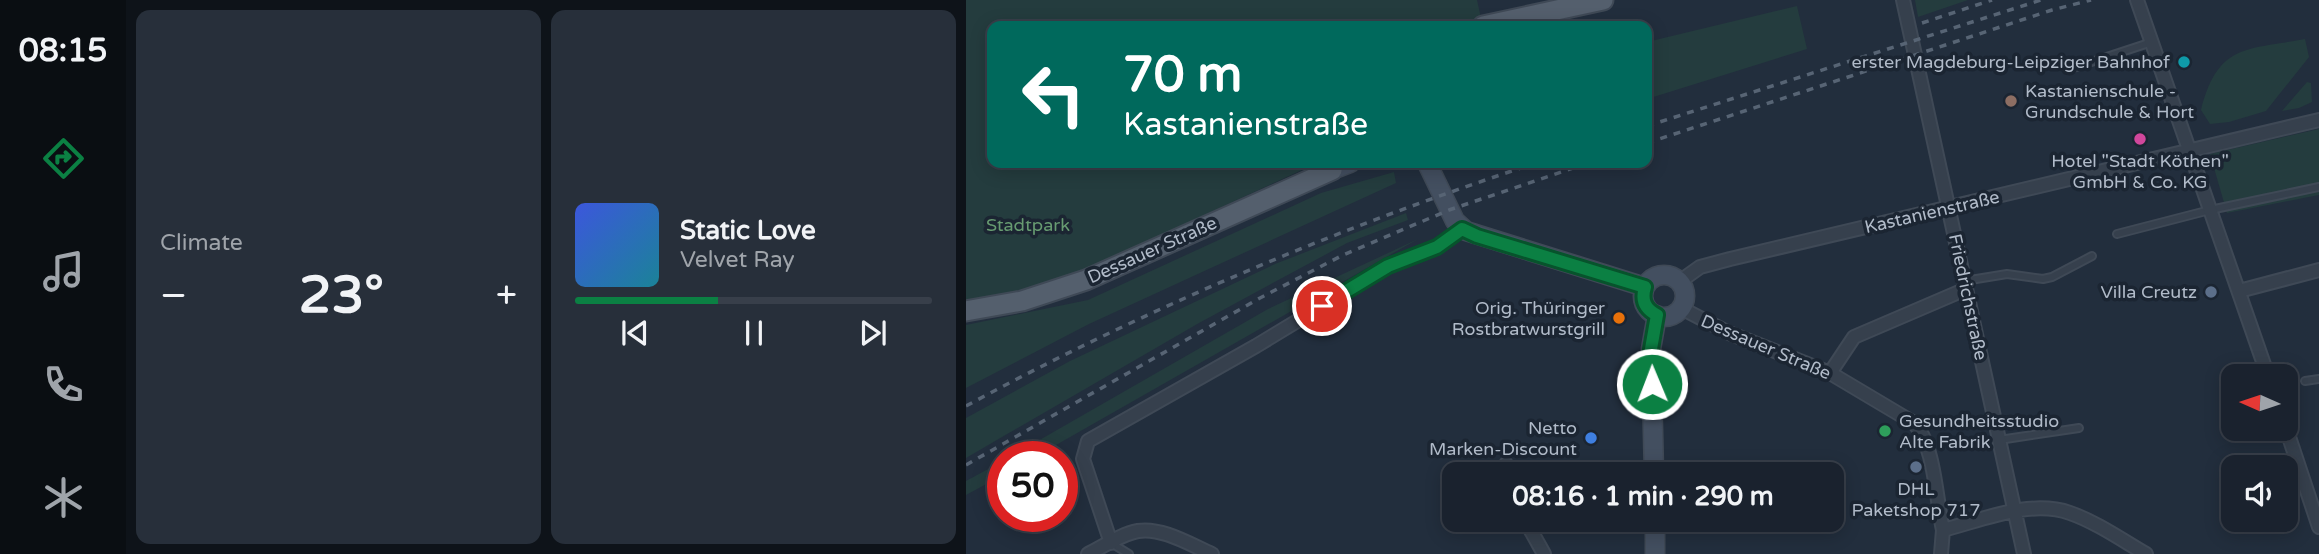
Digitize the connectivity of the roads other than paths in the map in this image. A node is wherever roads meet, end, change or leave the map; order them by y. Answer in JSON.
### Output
{"nodes":[{"id":1,"x":1603,"y":0,"type":"edge"},
{"id":2,"x":1903,"y":0,"type":"edge"},
{"id":3,"x":2137,"y":0,"type":"edge"},
{"id":4,"x":1506,"y":21,"type":"edge"},
{"id":5,"x":2152,"y":42,"type":"junction"},
{"id":6,"x":2070,"y":69,"type":"dead end"},
{"id":7,"x":2319,"y":120,"type":"edge"},
{"id":8,"x":2189,"y":150,"type":"junction"},
{"id":9,"x":1330,"y":168,"type":"edge"},
{"id":10,"x":1429,"y":168,"type":"edge"},
{"id":11,"x":2319,"y":187,"type":"edge"},
{"id":12,"x":1950,"y":207,"type":"junction"},
{"id":13,"x":2210,"y":210,"type":"junction"},
{"id":14,"x":1462,"y":229,"type":"junction"},
{"id":15,"x":2117,"y":234,"type":"dead end"},
{"id":16,"x":2092,"y":256,"type":"dead end"},
{"id":17,"x":2319,"y":270,"type":"edge"},
{"id":18,"x":1679,"y":282,"type":"junction"},
{"id":19,"x":1965,"y":285,"type":"junction"},
{"id":20,"x":1645,"y":287,"type":"junction"},
{"id":21,"x":2239,"y":291,"type":"junction"},
{"id":22,"x":1681,"y":308,"type":"junction"},
{"id":23,"x":966,"y":311,"type":"edge"},
{"id":24,"x":1657,"y":315,"type":"junction"},
{"id":25,"x":2264,"y":364,"type":"edge"},
{"id":26,"x":1830,"y":373,"type":"junction"},
{"id":27,"x":2319,"y":379,"type":"edge"},
{"id":28,"x":2305,"y":381,"type":"dead end"},
{"id":29,"x":2079,"y":428,"type":"dead end"},
{"id":30,"x":1999,"y":440,"type":"junction"},
{"id":31,"x":2290,"y":441,"type":"edge"},
{"id":32,"x":1654,"y":462,"type":"edge"},
{"id":33,"x":2015,"y":512,"type":"junction"},
{"id":34,"x":2319,"y":527,"type":"edge"},
{"id":35,"x":1943,"y":530,"type":"junction"},
{"id":36,"x":1532,"y":532,"type":"edge"},
{"id":37,"x":1655,"y":532,"type":"edge"},
{"id":38,"x":1111,"y":543,"type":"junction"},
{"id":39,"x":1088,"y":554,"type":"edge"},
{"id":40,"x":1129,"y":554,"type":"edge"},
{"id":41,"x":1212,"y":554,"type":"edge"},
{"id":42,"x":1544,"y":554,"type":"edge"},
{"id":43,"x":1655,"y":554,"type":"edge"},
{"id":44,"x":1941,"y":554,"type":"edge"},
{"id":45,"x":2024,"y":554,"type":"edge"},
{"id":46,"x":2146,"y":554,"type":"edge"}],
"edges":[{"from":1,"to":4,"type":"main road"},
{"from":2,"to":12,"type":"street","name":"Friedrichstraße"},
{"from":3,"to":5,"type":"street"},
{"from":5,"to":6,"type":"lane"},
{"from":5,"to":8,"type":"street"},
{"from":7,"to":8,"type":"street","name":"Kastanienstraße"},
{"from":8,"to":12,"type":"street","name":"Kastanienstraße"},
{"from":8,"to":13,"type":"street"},
{"from":9,"to":23,"type":"main road","name":"Dessauer Straße"},
{"from":10,"to":14,"type":"main road"},
{"from":11,"to":13,"type":"lane"},
{"from":12,"to":18,"type":"street","name":"Kastanienstraße"},
{"from":12,"to":19,"type":"street","name":"Friedrichstraße"},
{"from":13,"to":15,"type":"lane"},
{"from":13,"to":21,"type":"street"},
{"from":14,"to":20,"type":"main road"},
{"from":14,"to":38,"type":"street"},
{"from":16,"to":19,"type":"lane"},
{"from":17,"to":21,"type":"street"},
{"from":18,"to":20,"type":"main road"},
{"from":18,"to":22,"type":"main road"},
{"from":19,"to":26,"type":"street"},
{"from":19,"to":30,"type":"street","name":"Friedrichstraße"},
{"from":20,"to":24,"type":"main road"},
{"from":21,"to":25,"type":"street"},
{"from":22,"to":24,"type":"main road"},
{"from":22,"to":26,"type":"street","name":"Dessauer Straße"},
{"from":24,"to":32,"type":"main road"},
{"from":26,"to":35,"type":"street","name":"Dessauer Straße"},
{"from":27,"to":28,"type":"lane"},
{"from":29,"to":30,"type":"lane"},
{"from":30,"to":33,"type":"street","name":"Friedrichstraße"},
{"from":31,"to":34,"type":"street"},
{"from":33,"to":35,"type":"street"},
{"from":33,"to":45,"type":"street","name":"Friedrichstraße"},
{"from":33,"to":46,"type":"street"},
{"from":35,"to":44,"type":"street"},
{"from":36,"to":42,"type":"street"},
{"from":37,"to":43,"type":"main road"},
{"from":38,"to":39,"type":"street"},
{"from":38,"to":40,"type":"lane"},
{"from":38,"to":41,"type":"street"}]}
